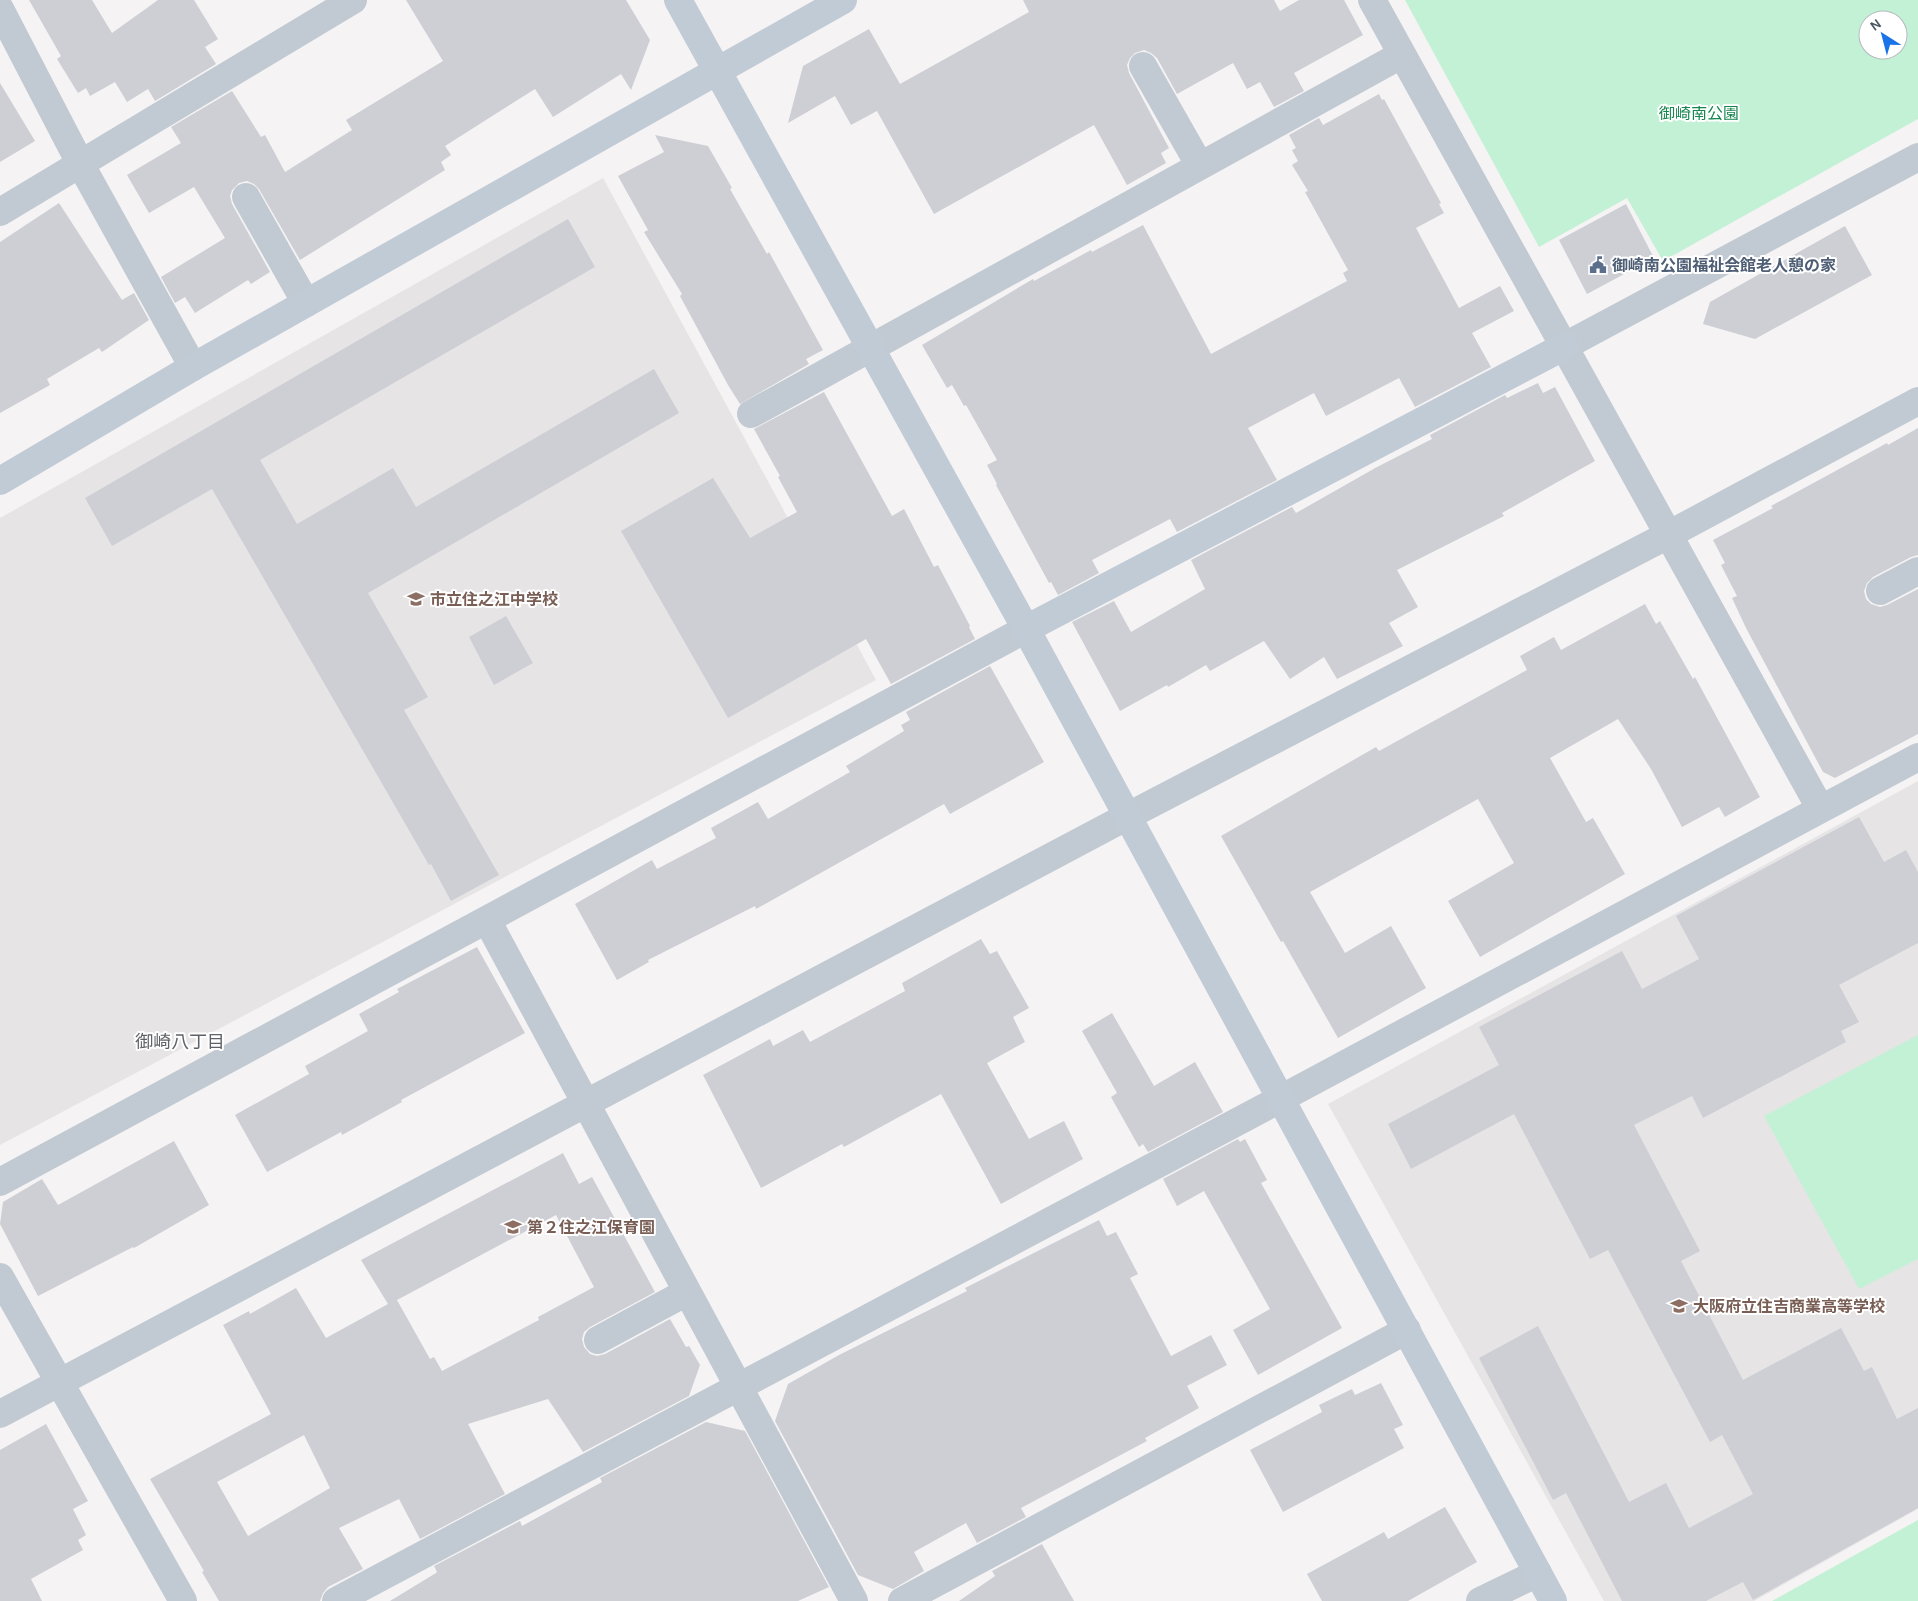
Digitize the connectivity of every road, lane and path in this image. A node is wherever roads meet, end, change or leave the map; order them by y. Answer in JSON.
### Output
{"nodes":[{"id":1,"x":353,"y":0,"type":"edge"},
{"id":2,"x":678,"y":0,"type":"edge"},
{"id":3,"x":843,"y":0,"type":"edge"},
{"id":4,"x":1372,"y":0,"type":"edge"},
{"id":5,"x":0,"y":9,"type":"edge"},
{"id":6,"x":1401,"y":55,"type":"junction"},
{"id":7,"x":1143,"y":66,"type":"dead end"},
{"id":8,"x":718,"y":72,"type":"junction"},
{"id":9,"x":1918,"y":157,"type":"edge"},
{"id":10,"x":81,"y":164,"type":"junction"},
{"id":11,"x":1200,"y":166,"type":"junction"},
{"id":12,"x":246,"y":197,"type":"dead end"},
{"id":13,"x":0,"y":212,"type":"edge"},
{"id":14,"x":306,"y":303,"type":"junction"},
{"id":15,"x":1565,"y":346,"type":"junction"},
{"id":16,"x":870,"y":348,"type":"junction"},
{"id":17,"x":193,"y":367,"type":"junction"},
{"id":18,"x":1918,"y":400,"type":"edge"},
{"id":19,"x":750,"y":414,"type":"dead end"},
{"id":20,"x":0,"y":480,"type":"edge"},
{"id":21,"x":1668,"y":535,"type":"junction"},
{"id":22,"x":1918,"y":571,"type":"edge"},
{"id":23,"x":1880,"y":591,"type":"dead end"},
{"id":24,"x":1026,"y":629,"type":"junction"},
{"id":25,"x":1918,"y":757,"type":"edge"},
{"id":26,"x":1820,"y":808,"type":"junction"},
{"id":27,"x":1128,"y":816,"type":"junction"},
{"id":28,"x":486,"y":920,"type":"junction"},
{"id":29,"x":1282,"y":1098,"type":"junction"},
{"id":30,"x":586,"y":1104,"type":"junction"},
{"id":31,"x":0,"y":1182,"type":"edge"},
{"id":32,"x":0,"y":1277,"type":"edge"},
{"id":33,"x":687,"y":1292,"type":"junction"},
{"id":34,"x":1407,"y":1330,"type":"junction"},
{"id":35,"x":598,"y":1340,"type":"dead end"},
{"id":36,"x":59,"y":1383,"type":"junction"},
{"id":37,"x":739,"y":1387,"type":"junction"},
{"id":38,"x":0,"y":1414,"type":"edge"},
{"id":39,"x":1538,"y":1572,"type":"junction"},
{"id":40,"x":183,"y":1601,"type":"edge"},
{"id":41,"x":336,"y":1601,"type":"edge"},
{"id":42,"x":854,"y":1601,"type":"edge"},
{"id":43,"x":902,"y":1601,"type":"edge"},
{"id":44,"x":1480,"y":1601,"type":"edge"},
{"id":45,"x":1553,"y":1601,"type":"edge"}],
"edges":[{"from":1,"to":10,"type":"street"},
{"from":2,"to":8,"type":"street"},
{"from":3,"to":8,"type":"street"},
{"from":4,"to":6,"type":"street"},
{"from":5,"to":10,"type":"street"},
{"from":6,"to":11,"type":"street"},
{"from":6,"to":15,"type":"street"},
{"from":7,"to":11,"type":"street"},
{"from":8,"to":14,"type":"street"},
{"from":8,"to":16,"type":"street"},
{"from":9,"to":15,"type":"street"},
{"from":10,"to":13,"type":"street"},
{"from":10,"to":17,"type":"street"},
{"from":11,"to":16,"type":"street"},
{"from":12,"to":14,"type":"street"},
{"from":14,"to":17,"type":"street"},
{"from":15,"to":21,"type":"street"},
{"from":15,"to":24,"type":"street"},
{"from":16,"to":19,"type":"street"},
{"from":16,"to":24,"type":"street"},
{"from":17,"to":20,"type":"street"},
{"from":18,"to":21,"type":"street"},
{"from":21,"to":26,"type":"street"},
{"from":21,"to":27,"type":"street"},
{"from":22,"to":23,"type":"street"},
{"from":24,"to":27,"type":"street"},
{"from":24,"to":28,"type":"street"},
{"from":25,"to":26,"type":"street"},
{"from":26,"to":29,"type":"street"},
{"from":27,"to":29,"type":"street"},
{"from":27,"to":30,"type":"street"},
{"from":28,"to":30,"type":"street"},
{"from":28,"to":31,"type":"street"},
{"from":29,"to":34,"type":"street"},
{"from":29,"to":37,"type":"street"},
{"from":30,"to":33,"type":"street"},
{"from":30,"to":36,"type":"street"},
{"from":32,"to":36,"type":"street"},
{"from":33,"to":35,"type":"street"},
{"from":33,"to":37,"type":"street"},
{"from":34,"to":39,"type":"street"},
{"from":34,"to":43,"type":"street"},
{"from":36,"to":38,"type":"street"},
{"from":36,"to":40,"type":"street"},
{"from":37,"to":41,"type":"street"},
{"from":37,"to":42,"type":"street"},
{"from":39,"to":44,"type":"street"},
{"from":39,"to":45,"type":"street"}]}
